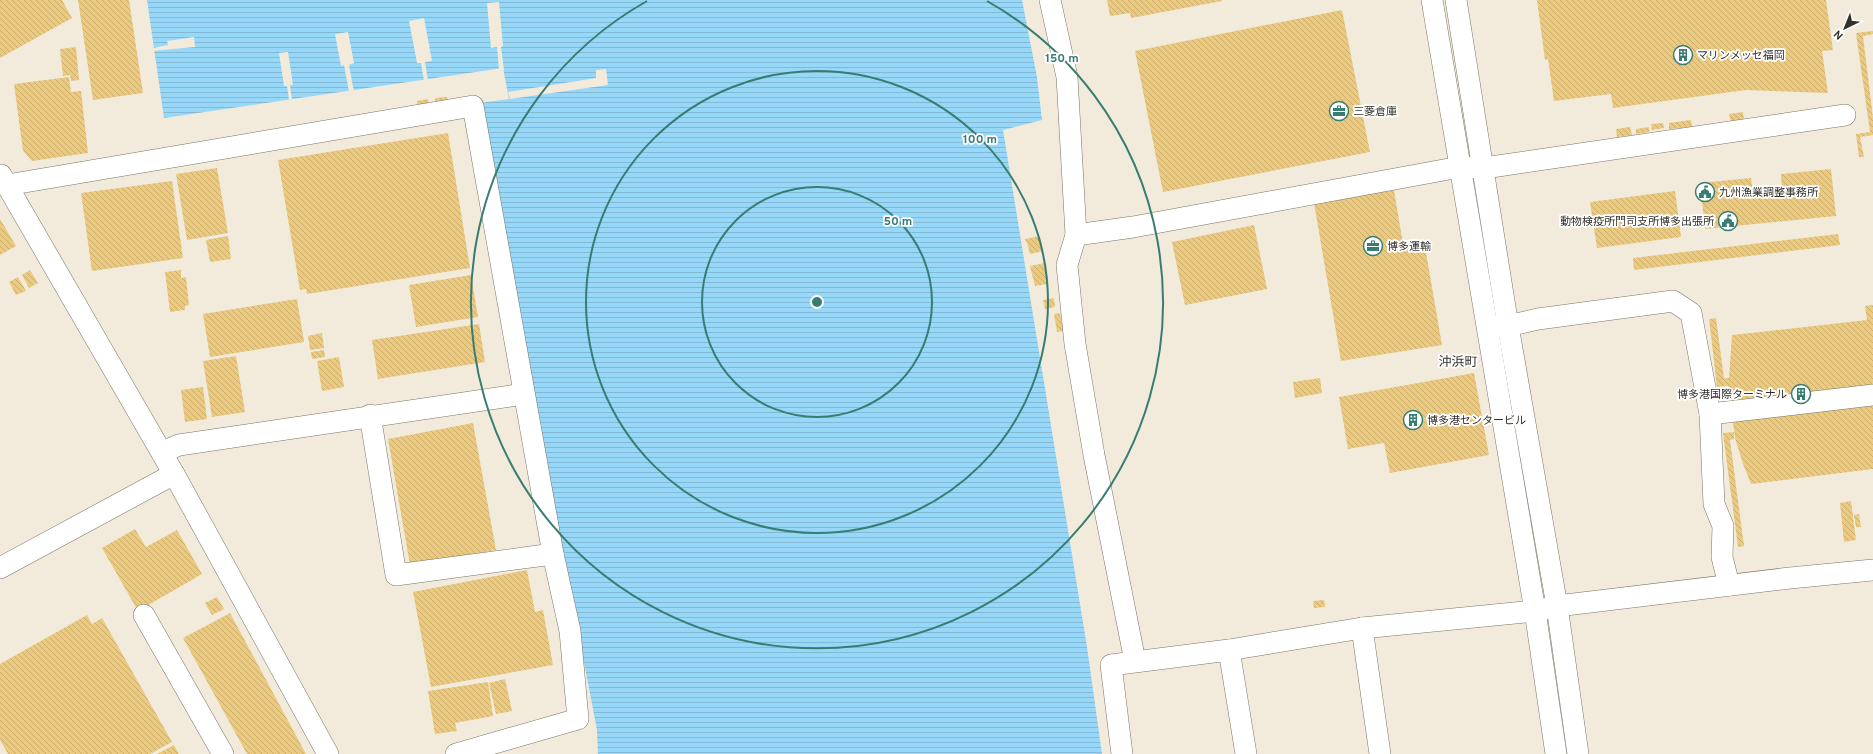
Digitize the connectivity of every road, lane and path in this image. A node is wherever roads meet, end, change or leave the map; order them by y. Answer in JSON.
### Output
{"nodes":[{"id":1,"x":1050,"y":0,"type":"edge"},
{"id":2,"x":1432,"y":0,"type":"edge"},
{"id":3,"x":1456,"y":0,"type":"edge"},
{"id":4,"x":1845,"y":115,"type":"dead end"},
{"id":5,"x":1460,"y":167,"type":"junction"},
{"id":6,"x":1484,"y":168,"type":"junction"},
{"id":7,"x":3,"y":179,"type":"edge"},
{"id":8,"x":1076,"y":235,"type":"junction"},
{"id":9,"x":1508,"y":326,"type":"junction"},
{"id":10,"x":1487,"y":327,"type":"junction"},
{"id":11,"x":524,"y":394,"type":"junction"},
{"id":12,"x":1873,"y":395,"type":"edge"},
{"id":13,"x":1710,"y":414,"type":"junction"},
{"id":14,"x":370,"y":415,"type":"junction"},
{"id":15,"x":162,"y":452,"type":"junction"},
{"id":16,"x":174,"y":474,"type":"junction"},
{"id":17,"x":553,"y":554,"type":"junction"},
{"id":18,"x":0,"y":568,"type":"edge"},
{"id":19,"x":1873,"y":570,"type":"edge"},
{"id":20,"x":1729,"y":585,"type":"junction"},
{"id":21,"x":1557,"y":606,"type":"junction"},
{"id":22,"x":1536,"y":610,"type":"junction"},
{"id":23,"x":144,"y":615,"type":"dead end"},
{"id":24,"x":1362,"y":628,"type":"junction"},
{"id":25,"x":1229,"y":650,"type":"junction"},
{"id":26,"x":1135,"y":661,"type":"junction"},
{"id":27,"x":223,"y":754,"type":"edge"},
{"id":28,"x":328,"y":754,"type":"edge"},
{"id":29,"x":456,"y":754,"type":"edge"},
{"id":30,"x":1122,"y":754,"type":"edge"},
{"id":31,"x":1246,"y":754,"type":"edge"},
{"id":32,"x":1380,"y":754,"type":"edge"},
{"id":33,"x":1556,"y":754,"type":"edge"},
{"id":34,"x":1578,"y":754,"type":"edge"}],
"edges":[{"from":1,"to":8,"type":"street"},
{"from":2,"to":5,"type":"street"},
{"from":3,"to":6,"type":"street"},
{"from":4,"to":6,"type":"street"},
{"from":5,"to":6,"type":"street"},
{"from":5,"to":8,"type":"street"},
{"from":5,"to":10,"type":"street"},
{"from":6,"to":9,"type":"street"},
{"from":7,"to":11,"type":"street"},
{"from":7,"to":15,"type":"street"},
{"from":8,"to":26,"type":"street"},
{"from":9,"to":10,"type":"street"},
{"from":9,"to":13,"type":"street"},
{"from":9,"to":21,"type":"street"},
{"from":10,"to":22,"type":"street"},
{"from":11,"to":14,"type":"street"},
{"from":11,"to":17,"type":"street"},
{"from":12,"to":13,"type":"street"},
{"from":13,"to":20,"type":"street"},
{"from":14,"to":15,"type":"street"},
{"from":14,"to":17,"type":"street"},
{"from":15,"to":16,"type":"street"},
{"from":16,"to":18,"type":"street"},
{"from":16,"to":28,"type":"street"},
{"from":17,"to":29,"type":"street"},
{"from":19,"to":20,"type":"street"},
{"from":20,"to":21,"type":"street"},
{"from":21,"to":22,"type":"street"},
{"from":21,"to":34,"type":"street"},
{"from":22,"to":24,"type":"street"},
{"from":22,"to":33,"type":"street"},
{"from":23,"to":27,"type":"street"},
{"from":24,"to":25,"type":"street"},
{"from":24,"to":32,"type":"street"},
{"from":25,"to":26,"type":"street"},
{"from":25,"to":31,"type":"street"},
{"from":26,"to":30,"type":"street"}]}
